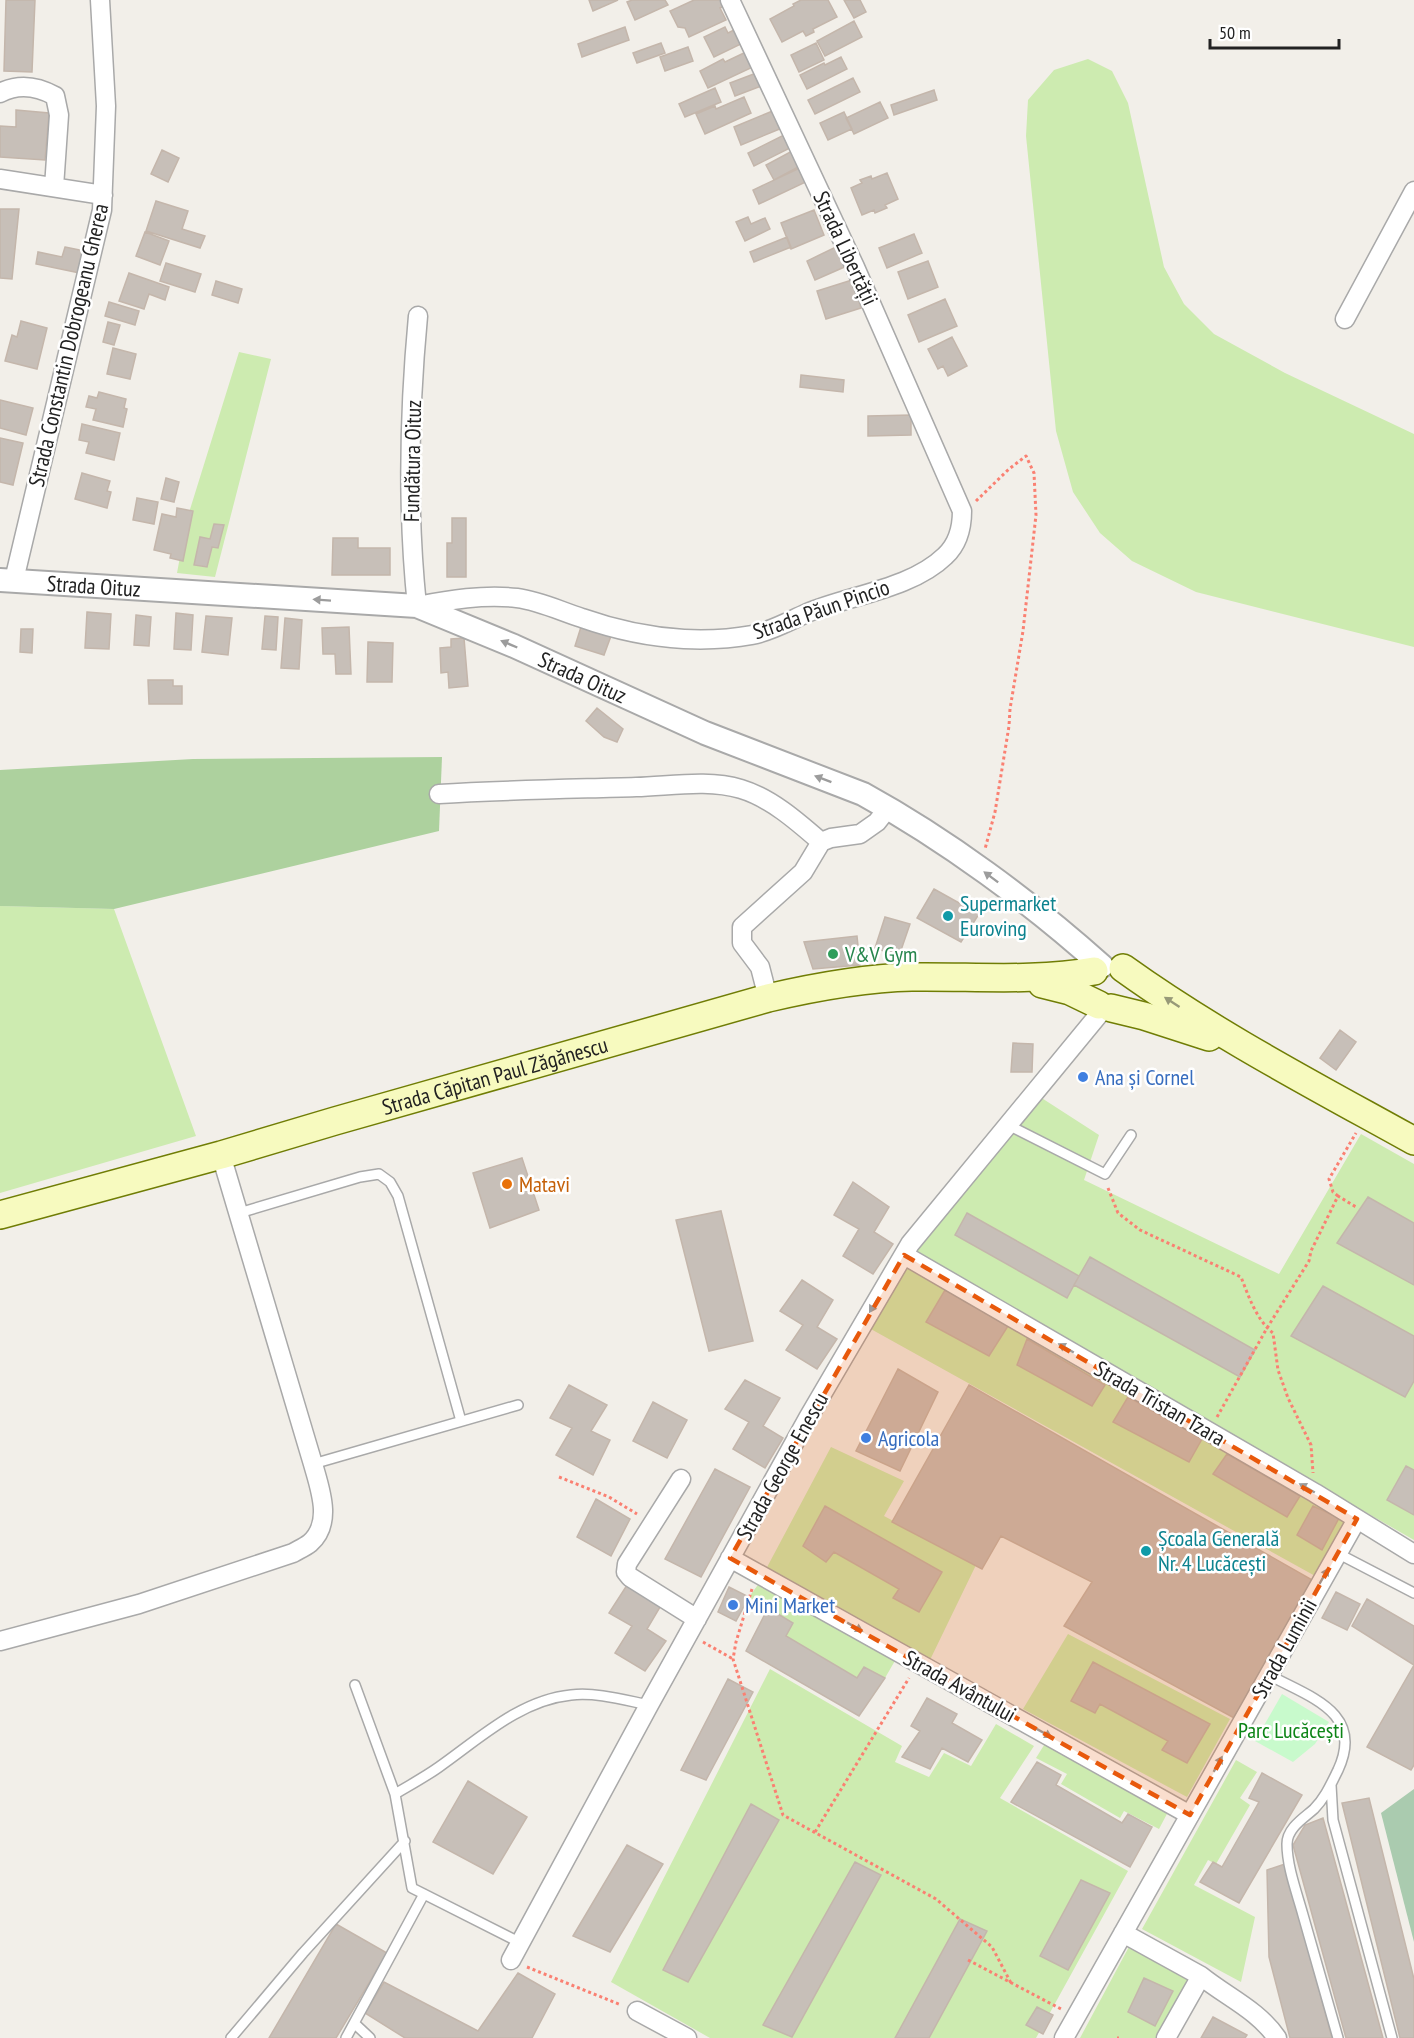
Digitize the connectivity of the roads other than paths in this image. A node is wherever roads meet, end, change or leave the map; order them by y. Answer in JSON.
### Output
{"nodes":[{"id":1,"x":100,"y":0,"type":"edge"},
{"id":2,"x":730,"y":0,"type":"edge"},
{"id":3,"x":0,"y":93,"type":"edge"},
{"id":4,"x":0,"y":179,"type":"edge"},
{"id":5,"x":54,"y":187,"type":"junction"},
{"id":6,"x":1414,"y":191,"type":"edge"},
{"id":7,"x":103,"y":195,"type":"junction"},
{"id":8,"x":418,"y":316,"type":"dead end"},
{"id":9,"x":1345,"y":319,"type":"dead end"},
{"id":10,"x":957,"y":498,"type":"joint"},
{"id":11,"x":7,"y":580,"type":"edge"},
{"id":12,"x":417,"y":606,"type":"junction"},
{"id":13,"x":439,"y":794,"type":"dead end"},
{"id":14,"x":888,"y":808,"type":"junction"},
{"id":15,"x":821,"y":842,"type":"junction"},
{"id":16,"x":1106,"y":968,"type":"junction"},
{"id":17,"x":996,"y":978,"type":"junction"},
{"id":18,"x":768,"y":998,"type":"junction"},
{"id":19,"x":1105,"y":1006,"type":"junction"},
{"id":20,"x":1258,"y":1055,"type":"junction"},
{"id":21,"x":1008,"y":1125,"type":"junction"},
{"id":22,"x":1131,"y":1135,"type":"dead end"},
{"id":23,"x":1414,"y":1141,"type":"edge"},
{"id":24,"x":221,"y":1155,"type":"junction"},
{"id":25,"x":239,"y":1213,"type":"junction"},
{"id":26,"x":0,"y":1215,"type":"edge"},
{"id":27,"x":904,"y":1255,"type":"junction"},
{"id":28,"x":518,"y":1405,"type":"dead end"},
{"id":29,"x":461,"y":1421,"type":"junction"},
{"id":30,"x":314,"y":1464,"type":"junction"},
{"id":31,"x":681,"y":1479,"type":"dead end"},
{"id":32,"x":1357,"y":1519,"type":"junction"},
{"id":33,"x":1337,"y":1553,"type":"junction"},
{"id":34,"x":1414,"y":1554,"type":"edge"},
{"id":35,"x":730,"y":1558,"type":"junction"},
{"id":36,"x":1414,"y":1593,"type":"edge"},
{"id":37,"x":693,"y":1626,"type":"junction"},
{"id":38,"x":0,"y":1641,"type":"edge"},
{"id":39,"x":1269,"y":1675,"type":"junction"},
{"id":40,"x":355,"y":1685,"type":"dead end"},
{"id":41,"x":649,"y":1705,"type":"junction"},
{"id":42,"x":1331,"y":1785,"type":"junction"},
{"id":43,"x":395,"y":1794,"type":"junction"},
{"id":44,"x":1190,"y":1815,"type":"junction"},
{"id":45,"x":405,"y":1841,"type":"junction"},
{"id":46,"x":424,"y":1894,"type":"junction"},
{"id":47,"x":1123,"y":1933,"type":"junction"},
{"id":48,"x":521,"y":1943,"type":"junction"},
{"id":49,"x":512,"y":1960,"type":"road end"},
{"id":50,"x":1201,"y":1976,"type":"junction"},
{"id":51,"x":637,"y":2011,"type":"road end"},
{"id":52,"x":354,"y":2023,"type":"junction"},
{"id":53,"x":231,"y":2038,"type":"edge"},
{"id":54,"x":346,"y":2038,"type":"edge"},
{"id":55,"x":370,"y":2038,"type":"edge"},
{"id":56,"x":687,"y":2038,"type":"edge"},
{"id":57,"x":1064,"y":2038,"type":"edge"},
{"id":58,"x":1166,"y":2038,"type":"edge"},
{"id":59,"x":1277,"y":2038,"type":"edge"},
{"id":60,"x":1338,"y":2038,"type":"edge"},
{"id":61,"x":1392,"y":2038,"type":"edge"}],
"edges":[{"from":1,"to":7,"type":"street","name":"Strada Constantin Dobrogeanu Gherea"},
{"from":2,"to":10,"type":"street","name":"Strada Libertății"},
{"from":3,"to":5,"type":"street"},
{"from":4,"to":5,"type":"street"},
{"from":5,"to":7,"type":"street"},
{"from":6,"to":9,"type":"street"},
{"from":7,"to":11,"type":"street","name":"Strada Constantin Dobrogeanu Gherea"},
{"from":8,"to":12,"type":"street","name":"Fundătura Oituz"},
{"from":10,"to":12,"type":"street","name":"Strada Păun Pincio"},
{"from":12,"to":11,"type":"street","name":"Strada Oituz","one_way":true},
{"from":14,"to":12,"type":"street","name":"Strada Oituz","one_way":true},
{"from":13,"to":15,"type":"street"},
{"from":14,"to":15,"type":"street"},
{"from":16,"to":14,"type":"street","name":"Strada Oituz","one_way":true},
{"from":15,"to":18,"type":"street"},
{"from":16,"to":17,"type":"main road","name":"Strada Căpitan Paul Zăgănescu"},
{"from":16,"to":19,"type":"main road"},
{"from":16,"to":19,"type":"main road"},
{"from":20,"to":16,"type":"main road","name":"Strada Căpitan Paul Zăgănescu","one_way":true},
{"from":17,"to":18,"type":"main road","name":"Strada Căpitan Paul Zăgănescu"},
{"from":17,"to":19,"type":"main road","name":"Strada Căpitan Paul Zăgănescu"},
{"from":18,"to":24,"type":"main road","name":"Strada Căpitan Paul Zăgănescu"},
{"from":19,"to":20,"type":"main road","name":"Strada Căpitan Paul Zăgănescu"},
{"from":19,"to":21,"type":"street","name":"Strada George Enescu"},
{"from":20,"to":23,"type":"main road","name":"Strada Căpitan Paul Zăgănescu"},
{"from":21,"to":22,"type":"lane"},
{"from":21,"to":27,"type":"street","name":"Strada George Enescu"},
{"from":24,"to":25,"type":"street"},
{"from":24,"to":26,"type":"main road","name":"Strada Căpitan Paul Zăgănescu"},
{"from":25,"to":29,"type":"lane"},
{"from":25,"to":30,"type":"street"},
{"from":32,"to":27,"type":"street","name":"Strada Tristan Tzara","one_way":true},
{"from":27,"to":35,"type":"street","name":"Strada George Enescu","one_way":true},
{"from":28,"to":29,"type":"lane"},
{"from":29,"to":30,"type":"lane"},
{"from":30,"to":38,"type":"street"},
{"from":31,"to":37,"type":"street"},
{"from":32,"to":33,"type":"street","name":"Strada Luminii"},
{"from":32,"to":34,"type":"street","name":"Strada Tristan Tzara"},
{"from":33,"to":36,"type":"lane"},
{"from":39,"to":33,"type":"street","name":"Strada Luminii","one_way":true},
{"from":35,"to":37,"type":"street","name":"Strada George Enescu"},
{"from":35,"to":44,"type":"street","name":"Strada Avântului","one_way":true},
{"from":37,"to":41,"type":"street","name":"Strada George Enescu"},
{"from":39,"to":42,"type":"lane"},
{"from":44,"to":39,"type":"street","name":"Strada Luminii","one_way":true},
{"from":40,"to":43,"type":"lane"},
{"from":41,"to":43,"type":"lane"},
{"from":41,"to":48,"type":"street","name":"Strada George Enescu"},
{"from":42,"to":60,"type":"lane"},
{"from":42,"to":61,"type":"lane"},
{"from":43,"to":45,"type":"lane"},
{"from":44,"to":47,"type":"street","name":"Strada Luminii"},
{"from":45,"to":46,"type":"lane"},
{"from":45,"to":53,"type":"lane"},
{"from":46,"to":48,"type":"lane"},
{"from":46,"to":52,"type":"lane"},
{"from":47,"to":50,"type":"street"},
{"from":47,"to":57,"type":"street","name":"Strada Luminii"},
{"from":48,"to":49,"type":"street","name":"Strada George Enescu"},
{"from":50,"to":58,"type":"street"},
{"from":50,"to":59,"type":"street"},
{"from":51,"to":56,"type":"street"},
{"from":52,"to":54,"type":"lane"},
{"from":52,"to":55,"type":"lane"}]}
